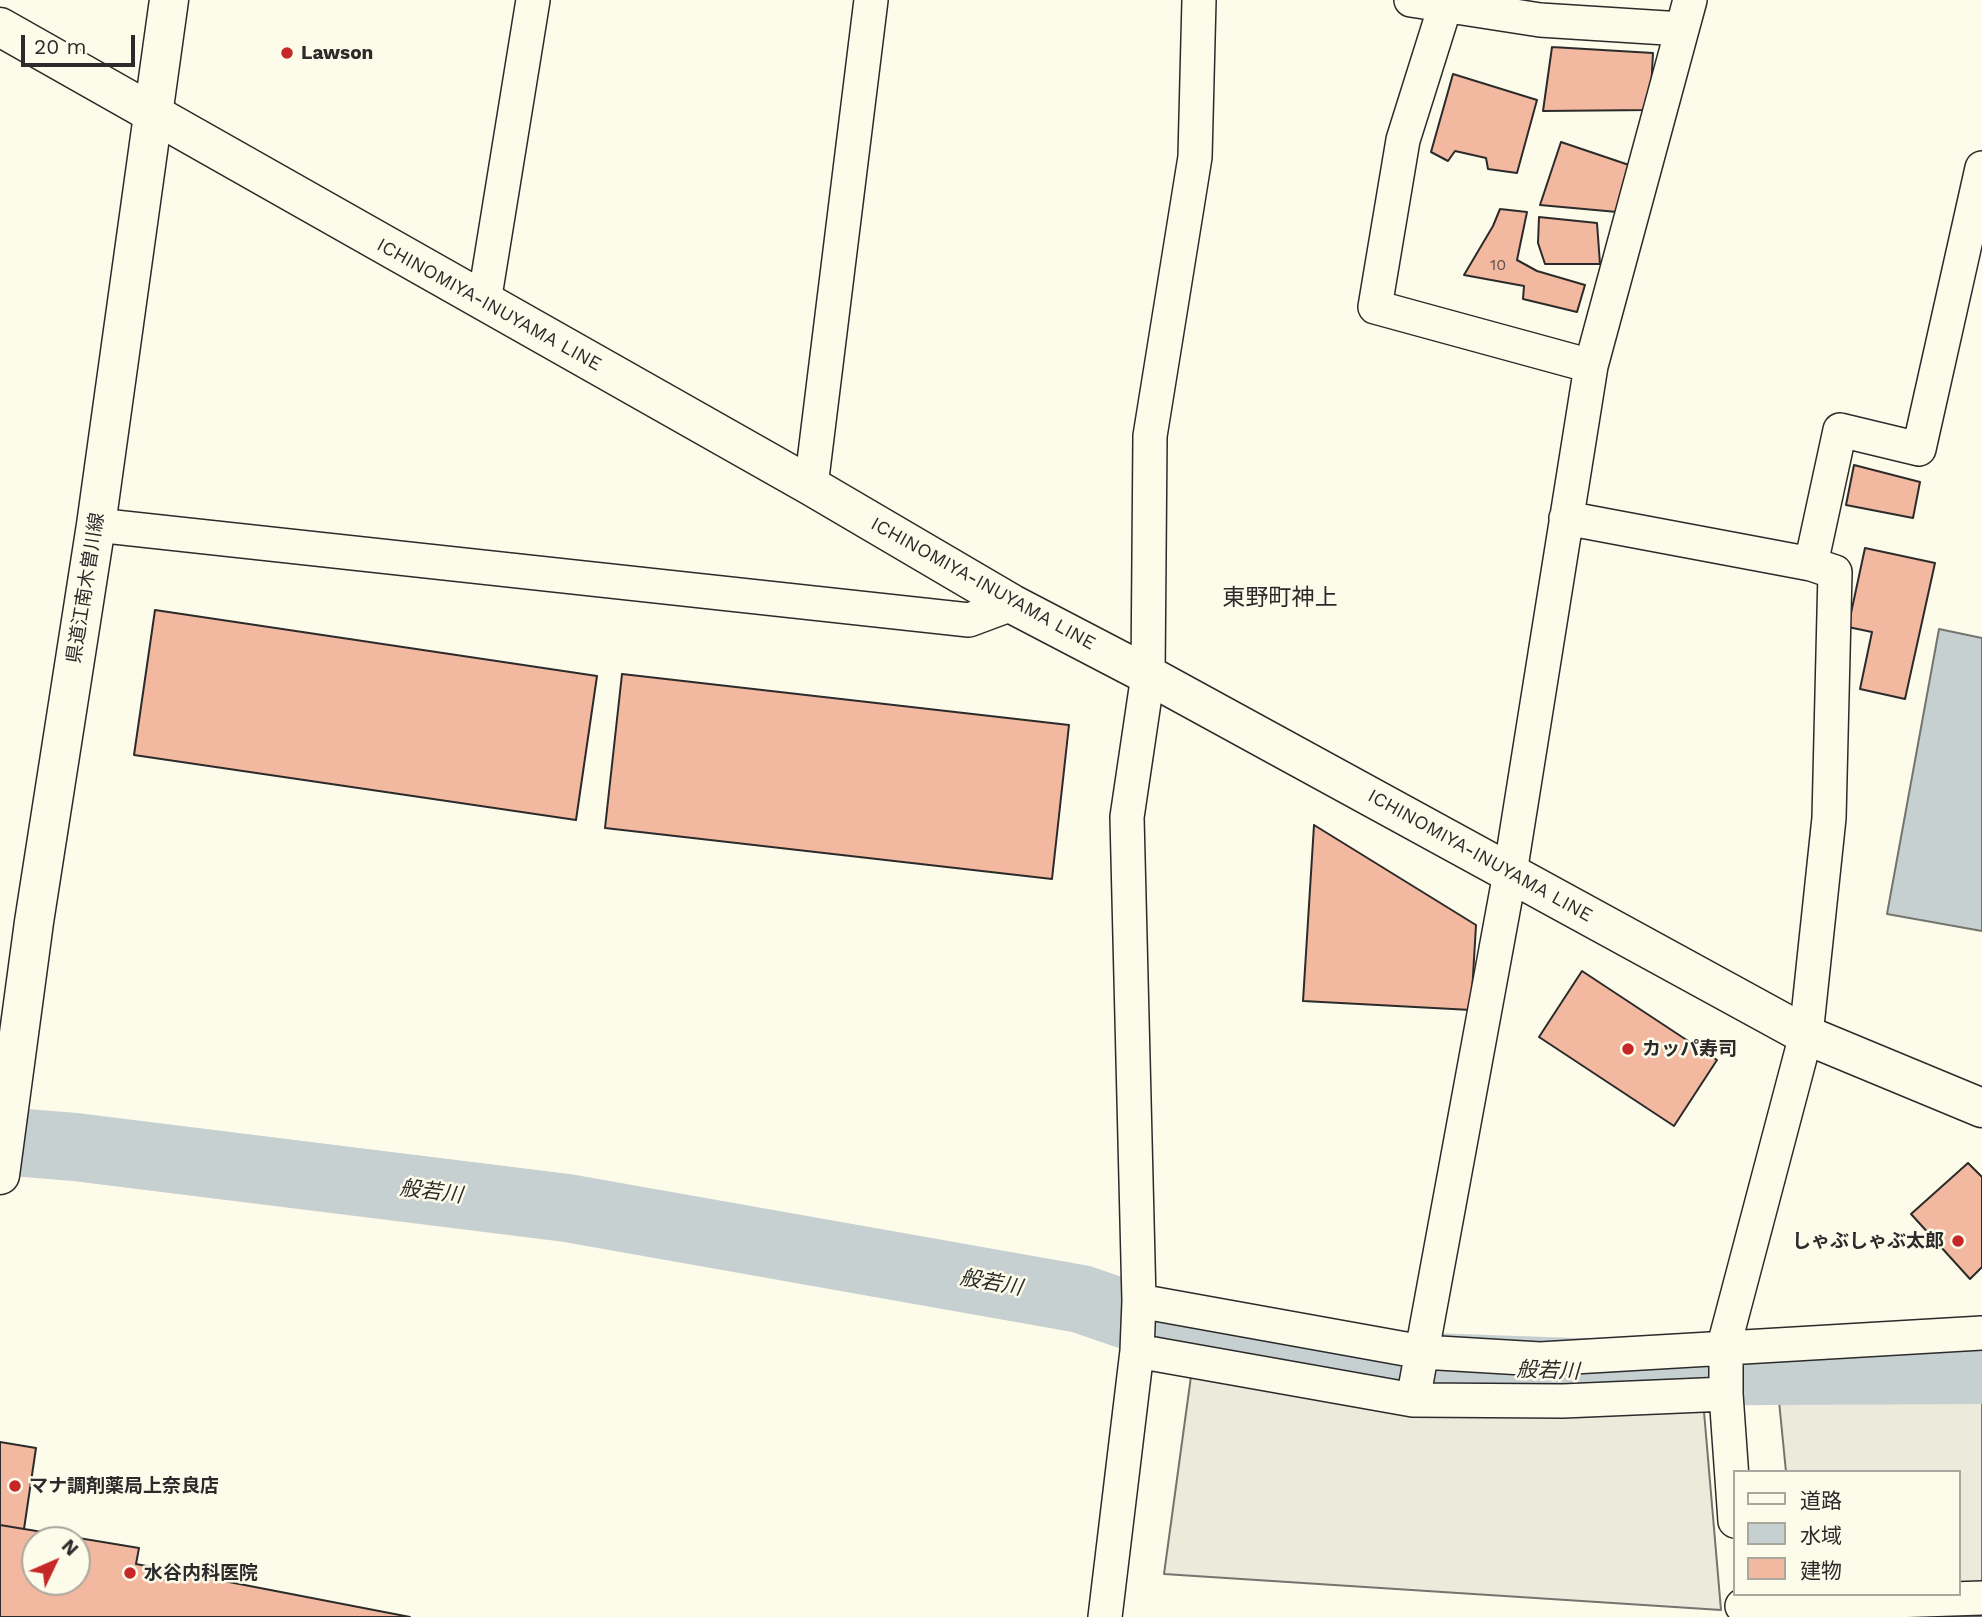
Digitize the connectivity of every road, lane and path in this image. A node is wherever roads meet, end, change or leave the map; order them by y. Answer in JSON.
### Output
{"nodes":[{"id":1,"x":169,"y":0,"type":"edge"},
{"id":2,"x":533,"y":0,"type":"edge"},
{"id":3,"x":872,"y":0,"type":"edge"},
{"id":4,"x":1199,"y":0,"type":"edge"},
{"id":5,"x":1411,"y":0,"type":"edge"},
{"id":6,"x":1446,"y":3,"type":"edge"},
{"id":7,"x":1686,"y":14,"type":"edge"},
{"id":8,"x":0,"y":27,"type":"edge"},
{"id":9,"x":153,"y":115,"type":"junction"},
{"id":10,"x":1982,"y":168,"type":"edge"},
{"id":11,"x":484,"y":302,"type":"junction"},
{"id":12,"x":1591,"y":366,"type":"junction"},
{"id":13,"x":811,"y":486,"type":"junction"},
{"id":14,"x":1566,"y":518,"type":"junction"},
{"id":15,"x":96,"y":525,"type":"junction"},
{"id":16,"x":1811,"y":564,"type":"junction"},
{"id":17,"x":1012,"y":604,"type":"junction"},
{"id":18,"x":1148,"y":675,"type":"junction"},
{"id":19,"x":1510,"y":873,"type":"junction"},
{"id":20,"x":1806,"y":1035,"type":"junction"},
{"id":21,"x":1982,"y":1108,"type":"edge"},
{"id":22,"x":4,"y":1114,"type":"edge"},
{"id":23,"x":0,"y":1175,"type":"edge"},
{"id":24,"x":1139,"y":1301,"type":"junction"},
{"id":25,"x":1982,"y":1333,"type":"edge"},
{"id":26,"x":1727,"y":1349,"type":"junction"},
{"id":27,"x":1137,"y":1350,"type":"junction"},
{"id":28,"x":1422,"y":1352,"type":"junction"},
{"id":29,"x":1726,"y":1394,"type":"junction"},
{"id":30,"x":1413,"y":1400,"type":"junction"},
{"id":31,"x":1734,"y":1507,"type":"edge"},
{"id":32,"x":1982,"y":1598,"type":"edge"},
{"id":33,"x":1742,"y":1606,"type":"edge"},
{"id":34,"x":1105,"y":1617,"type":"edge"}],
"edges":[{"from":1,"to":9,"type":"main road","name":"県道江南木曽川線"},
{"from":2,"to":11,"type":"street"},
{"from":3,"to":13,"type":"street"},
{"from":4,"to":18,"type":"street"},
{"from":5,"to":6,"type":"street"},
{"from":6,"to":7,"type":"street"},
{"from":6,"to":12,"type":"street"},
{"from":7,"to":12,"type":"street"},
{"from":8,"to":9,"type":"main road","name":"ICHINOMIYA-INUYAMA LINE"},
{"from":9,"to":11,"type":"main road","name":"ICHINOMIYA-INUYAMA LINE"},
{"from":9,"to":15,"type":"main road","name":"県道江南木曽川線"},
{"from":10,"to":16,"type":"street"},
{"from":11,"to":13,"type":"main road","name":"ICHINOMIYA-INUYAMA LINE"},
{"from":12,"to":14,"type":"street"},
{"from":13,"to":17,"type":"main road","name":"ICHINOMIYA-INUYAMA LINE"},
{"from":14,"to":16,"type":"street"},
{"from":14,"to":19,"type":"street"},
{"from":15,"to":17,"type":"street"},
{"from":15,"to":22,"type":"main road","name":"県道江南木曽川線"},
{"from":16,"to":20,"type":"street"},
{"from":17,"to":18,"type":"main road","name":"ICHINOMIYA-INUYAMA LINE"},
{"from":18,"to":19,"type":"main road","name":"ICHINOMIYA-INUYAMA LINE"},
{"from":18,"to":24,"type":"street"},
{"from":19,"to":20,"type":"main road","name":"ICHINOMIYA-INUYAMA LINE"},
{"from":19,"to":28,"type":"street"},
{"from":20,"to":21,"type":"main road","name":"ICHINOMIYA-INUYAMA LINE"},
{"from":20,"to":26,"type":"street"},
{"from":22,"to":23,"type":"main road","name":"県道江南木曽川線"},
{"from":24,"to":27,"type":"street"},
{"from":24,"to":28,"type":"street"},
{"from":25,"to":26,"type":"street"},
{"from":26,"to":28,"type":"street"},
{"from":26,"to":29,"type":"street"},
{"from":27,"to":30,"type":"street"},
{"from":27,"to":34,"type":"street"},
{"from":28,"to":30,"type":"street"},
{"from":29,"to":30,"type":"street"},
{"from":29,"to":31,"type":"street"},
{"from":32,"to":33,"type":"street"}]}
